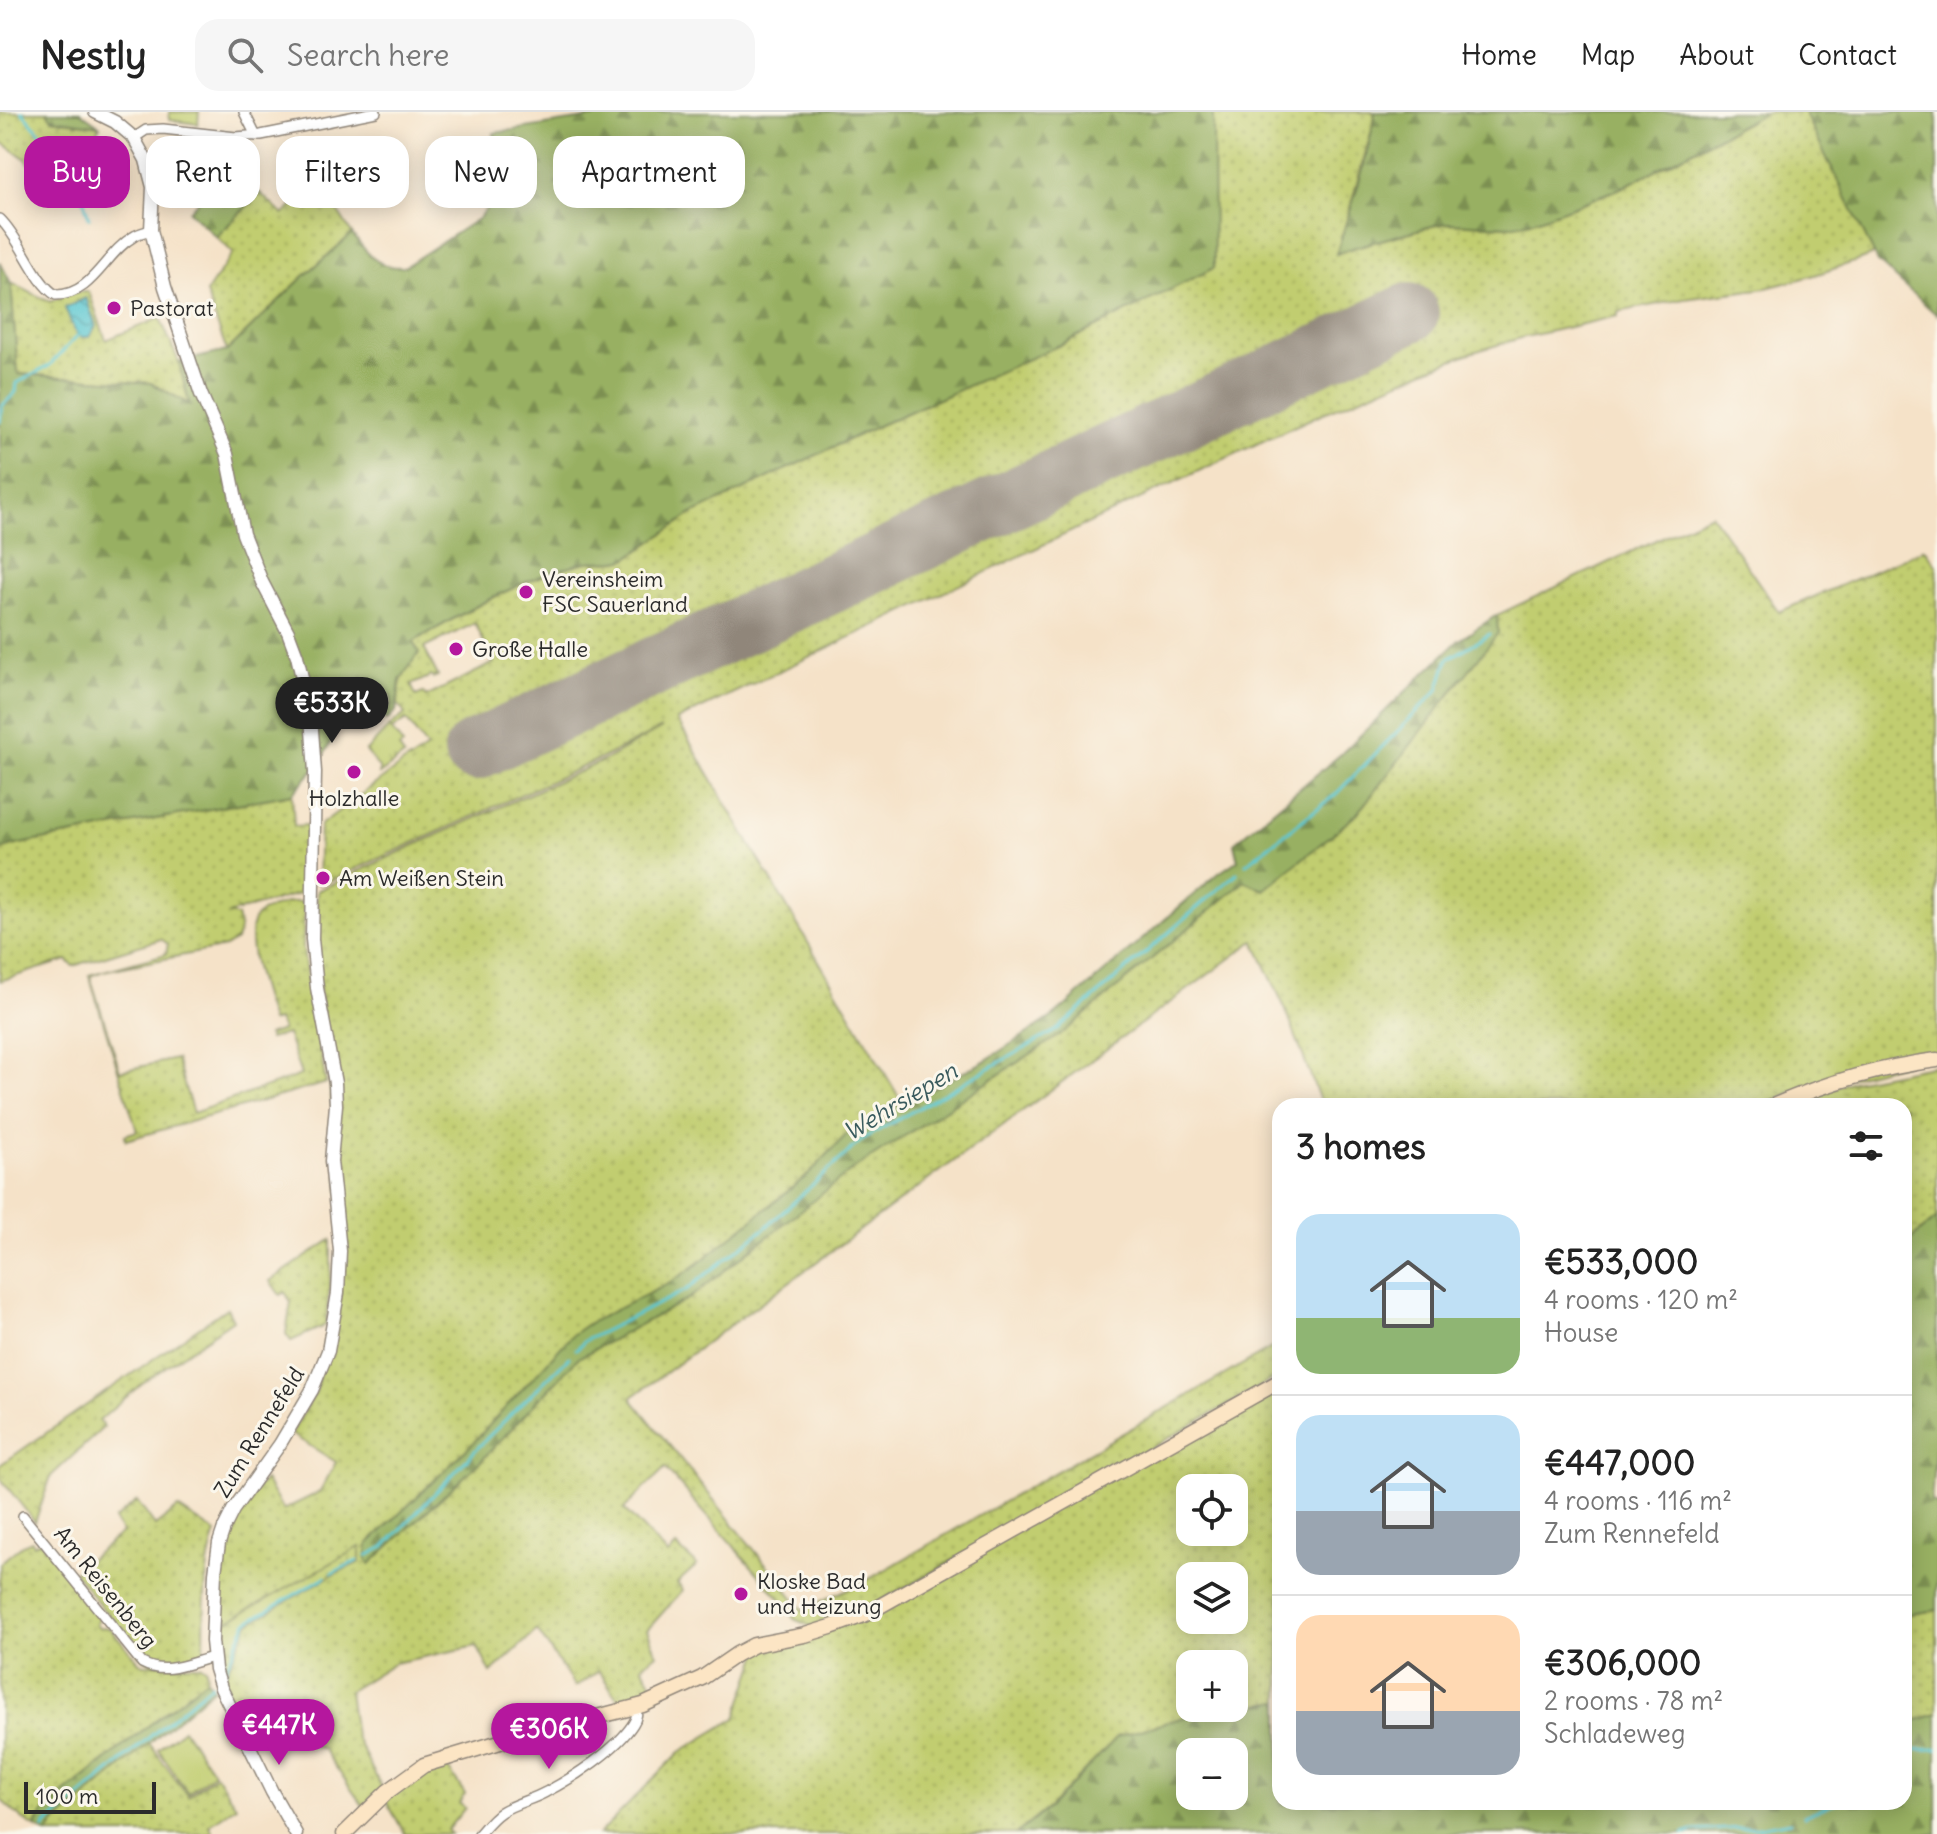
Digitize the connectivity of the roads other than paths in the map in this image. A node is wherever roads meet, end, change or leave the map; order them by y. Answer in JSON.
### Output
{"nodes":[{"id":1,"x":95,"y":112,"type":"edge"},
{"id":2,"x":244,"y":112,"type":"edge"},
{"id":3,"x":376,"y":112,"type":"edge"},
{"id":4,"x":256,"y":136,"type":"junction"},
{"id":5,"x":134,"y":138,"type":"junction"},
{"id":6,"x":0,"y":219,"type":"edge"},
{"id":7,"x":151,"y":230,"type":"junction"},
{"id":8,"x":1937,"y":1060,"type":"edge"},
{"id":9,"x":1793,"y":1098,"type":"edge"},
{"id":10,"x":1272,"y":1386,"type":"edge"},
{"id":11,"x":23,"y":1516,"type":"dead end"},
{"id":12,"x":213,"y":1657,"type":"junction"},
{"id":13,"x":637,"y":1706,"type":"junction"},
{"id":14,"x":296,"y":1834,"type":"edge"},
{"id":15,"x":344,"y":1834,"type":"edge"},
{"id":16,"x":479,"y":1834,"type":"edge"}],
"edges":[{"from":1,"to":5,"type":"street"},
{"from":2,"to":4,"type":"street"},
{"from":3,"to":4,"type":"street"},
{"from":4,"to":5,"type":"street"},
{"from":5,"to":7,"type":"street","name":"Zum Rennefeld"},
{"from":6,"to":7,"type":"street"},
{"from":7,"to":12,"type":"street","name":"Zum Rennefeld"},
{"from":8,"to":9,"type":"main road"},
{"from":10,"to":13,"type":"main road"},
{"from":11,"to":12,"type":"street","name":"Am Reisenberg"},
{"from":12,"to":14,"type":"street","name":"Zum Rennefeld"},
{"from":13,"to":15,"type":"main road"},
{"from":13,"to":16,"type":"street"}]}
